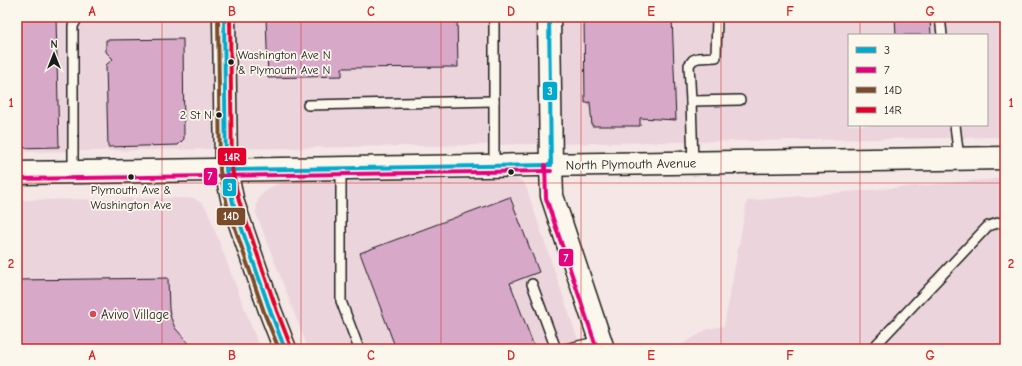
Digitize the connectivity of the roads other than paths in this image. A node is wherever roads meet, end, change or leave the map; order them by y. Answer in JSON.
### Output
{"nodes":[{"id":1,"x":78,"y":17,"type":"edge"},
{"id":2,"x":224,"y":17,"type":"edge"},
{"id":3,"x":494,"y":17,"type":"edge"},
{"id":4,"x":549,"y":17,"type":"edge"},
{"id":5,"x":717,"y":17,"type":"edge"},
{"id":6,"x":940,"y":17,"type":"edge"},
{"id":7,"x":942,"y":34,"type":"edge"},
{"id":8,"x":740,"y":100,"type":"dead end"},
{"id":9,"x":494,"y":101,"type":"junction"},
{"id":10,"x":691,"y":101,"type":"junction"},
{"id":11,"x":308,"y":105,"type":"dead end"},
{"id":12,"x":955,"y":126,"type":"edge"},
{"id":13,"x":960,"y":158,"type":"junction"},
{"id":14,"x":1005,"y":158,"type":"edge"},
{"id":15,"x":693,"y":163,"type":"junction"},
{"id":16,"x":551,"y":165,"type":"junction"},
{"id":17,"x":494,"y":166,"type":"junction"},
{"id":18,"x":341,"y":168,"type":"junction"},
{"id":19,"x":226,"y":170,"type":"junction"},
{"id":20,"x":73,"y":172,"type":"junction"},
{"id":21,"x":17,"y":173,"type":"edge"},
{"id":22,"x":1005,"y":221,"type":"edge"},
{"id":23,"x":532,"y":284,"type":"dead end"},
{"id":24,"x":602,"y":345,"type":"edge"},
{"id":25,"x":285,"y":349,"type":"edge"},
{"id":26,"x":359,"y":349,"type":"edge"},
{"id":27,"x":556,"y":349,"type":"edge"},
{"id":28,"x":565,"y":349,"type":"edge"},
{"id":29,"x":872,"y":349,"type":"edge"}],
"edges":[{"from":1,"to":20,"type":"lane"},
{"from":2,"to":19,"type":"main road"},
{"from":3,"to":9,"type":"lane"},
{"from":4,"to":16,"type":"main road"},
{"from":5,"to":10,"type":"lane"},
{"from":6,"to":7,"type":"lane"},
{"from":8,"to":10,"type":"lane"},
{"from":9,"to":11,"type":"lane"},
{"from":9,"to":17,"type":"lane"},
{"from":10,"to":15,"type":"lane"},
{"from":12,"to":13,"type":"lane"},
{"from":13,"to":14,"type":"main road","name":"North Plymouth Avenue"},
{"from":13,"to":15,"type":"main road","name":"North Plymouth Avenue"},
{"from":15,"to":16,"type":"main road","name":"North Plymouth Avenue"},
{"from":16,"to":17,"type":"main road","name":"North Plymouth Avenue"},
{"from":16,"to":24,"type":"main road"},
{"from":17,"to":18,"type":"main road","name":"North Plymouth Avenue"},
{"from":18,"to":19,"type":"main road","name":"North Plymouth Avenue"},
{"from":18,"to":26,"type":"lane"},
{"from":19,"to":20,"type":"main road","name":"North Plymouth Avenue"},
{"from":19,"to":25,"type":"main road"},
{"from":20,"to":21,"type":"main road","name":"North Plymouth Avenue"},
{"from":22,"to":29,"type":"lane"},
{"from":23,"to":27,"type":"lane"},
{"from":24,"to":28,"type":"lane"}]}
